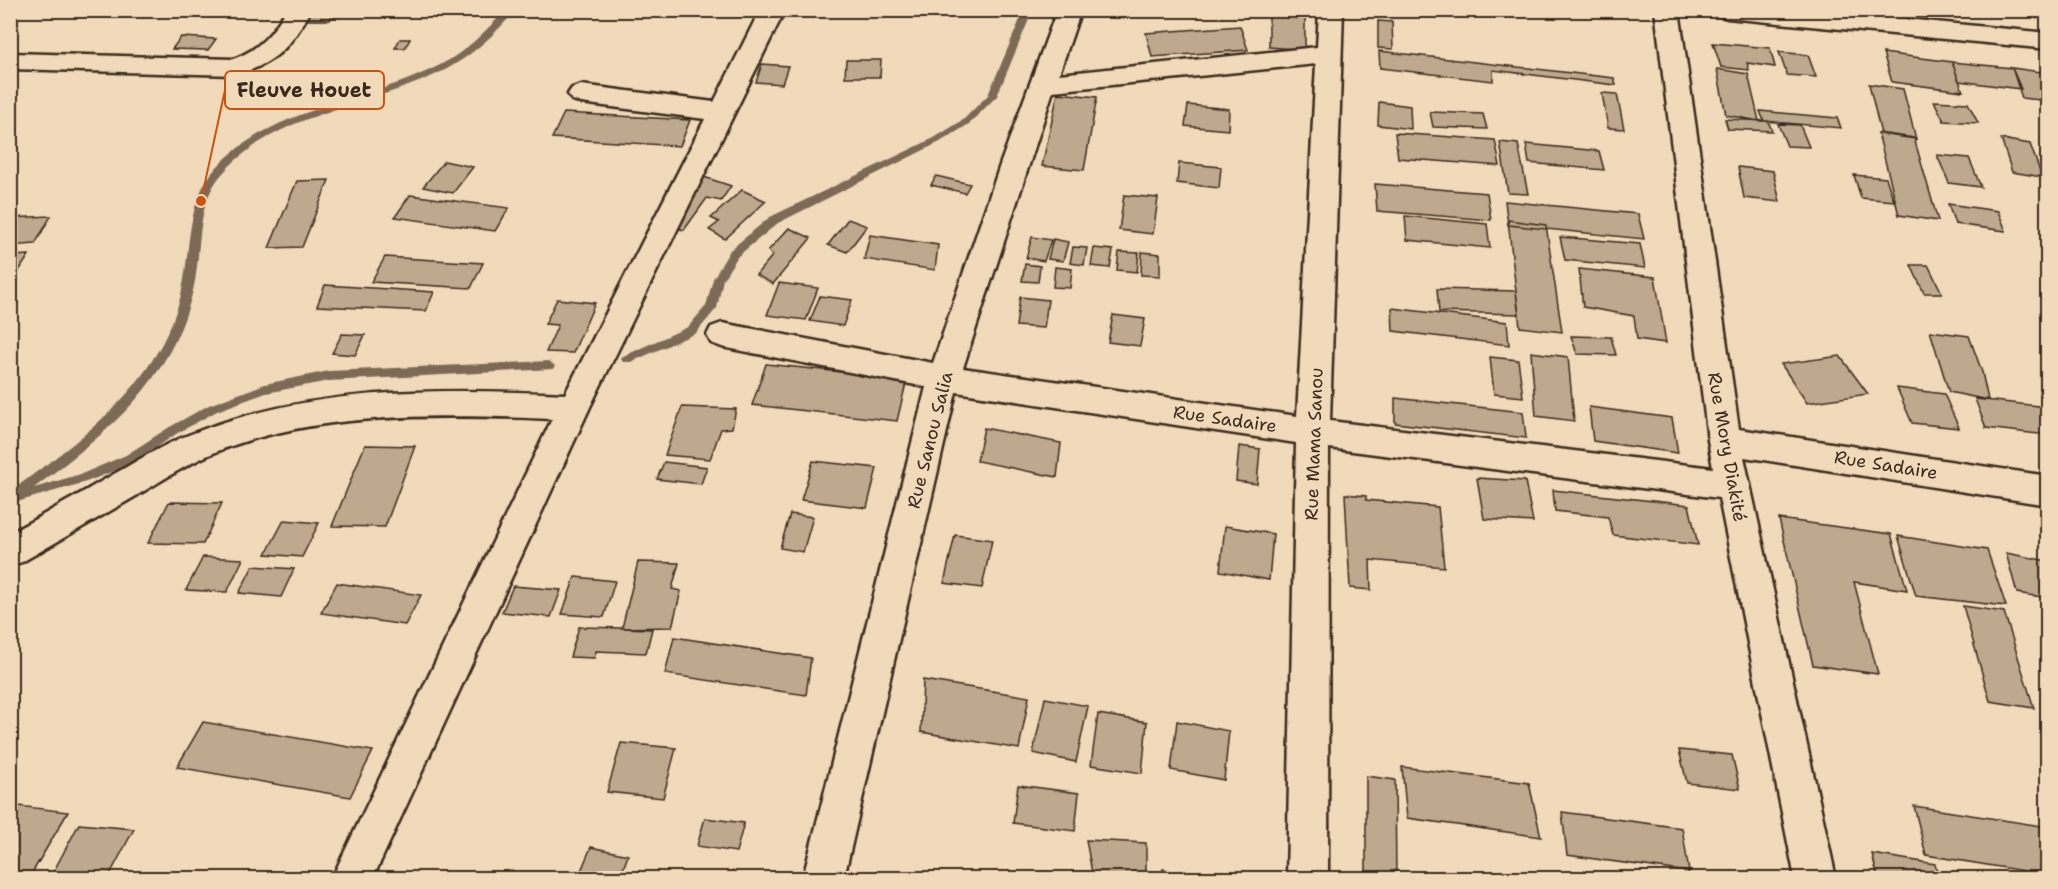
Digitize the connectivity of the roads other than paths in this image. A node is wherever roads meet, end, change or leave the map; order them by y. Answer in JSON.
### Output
{"nodes":[{"id":1,"x":299,"y":10,"type":"edge"},
{"id":2,"x":773,"y":10,"type":"edge"},
{"id":3,"x":1069,"y":10,"type":"edge"},
{"id":4,"x":1331,"y":10,"type":"edge"},
{"id":5,"x":1667,"y":10,"type":"edge"},
{"id":6,"x":1727,"y":10,"type":"edge"},
{"id":7,"x":2048,"y":41,"type":"edge"},
{"id":8,"x":1330,"y":54,"type":"junction"},
{"id":9,"x":10,"y":61,"type":"edge"},
{"id":10,"x":1042,"y":84,"type":"junction"},
{"id":11,"x":581,"y":94,"type":"dead end"},
{"id":12,"x":722,"y":112,"type":"junction"},
{"id":13,"x":722,"y":335,"type":"dead end"},
{"id":14,"x":944,"y":378,"type":"junction"},
{"id":15,"x":574,"y":407,"type":"junction"},
{"id":16,"x":1313,"y":432,"type":"junction"},
{"id":17,"x":1724,"y":440,"type":"junction"},
{"id":18,"x":1732,"y":485,"type":"junction"},
{"id":19,"x":2048,"y":491,"type":"edge"},
{"id":20,"x":10,"y":551,"type":"edge"},
{"id":21,"x":352,"y":879,"type":"edge"},
{"id":22,"x":823,"y":879,"type":"edge"},
{"id":23,"x":1306,"y":879,"type":"edge"},
{"id":24,"x":1816,"y":879,"type":"edge"}],
"edges":[{"from":1,"to":9,"type":"street"},
{"from":2,"to":12,"type":"street"},
{"from":3,"to":10,"type":"street","name":"Rue Sanou Salia"},
{"from":4,"to":8,"type":"street","name":"Rue Mama Sanou"},
{"from":5,"to":17,"type":"street","name":"Rue Mory Diakité"},
{"from":6,"to":7,"type":"street"},
{"from":8,"to":10,"type":"street"},
{"from":8,"to":16,"type":"street","name":"Rue Mama Sanou"},
{"from":10,"to":14,"type":"street","name":"Rue Sanou Salia"},
{"from":11,"to":12,"type":"street"},
{"from":12,"to":15,"type":"street"},
{"from":13,"to":14,"type":"street","name":"Rue Sadaire"},
{"from":14,"to":16,"type":"street","name":"Rue Sadaire"},
{"from":14,"to":22,"type":"street","name":"Rue Sanou Salia"},
{"from":15,"to":20,"type":"street"},
{"from":15,"to":21,"type":"street"},
{"from":16,"to":18,"type":"street","name":"Rue Sadaire"},
{"from":16,"to":23,"type":"street","name":"Rue Mama Sanou"},
{"from":17,"to":18,"type":"street","name":"Rue Mory Diakité"},
{"from":17,"to":19,"type":"street","name":"Rue Sadaire"},
{"from":18,"to":24,"type":"street","name":"Rue Mory Diakité"}]}
